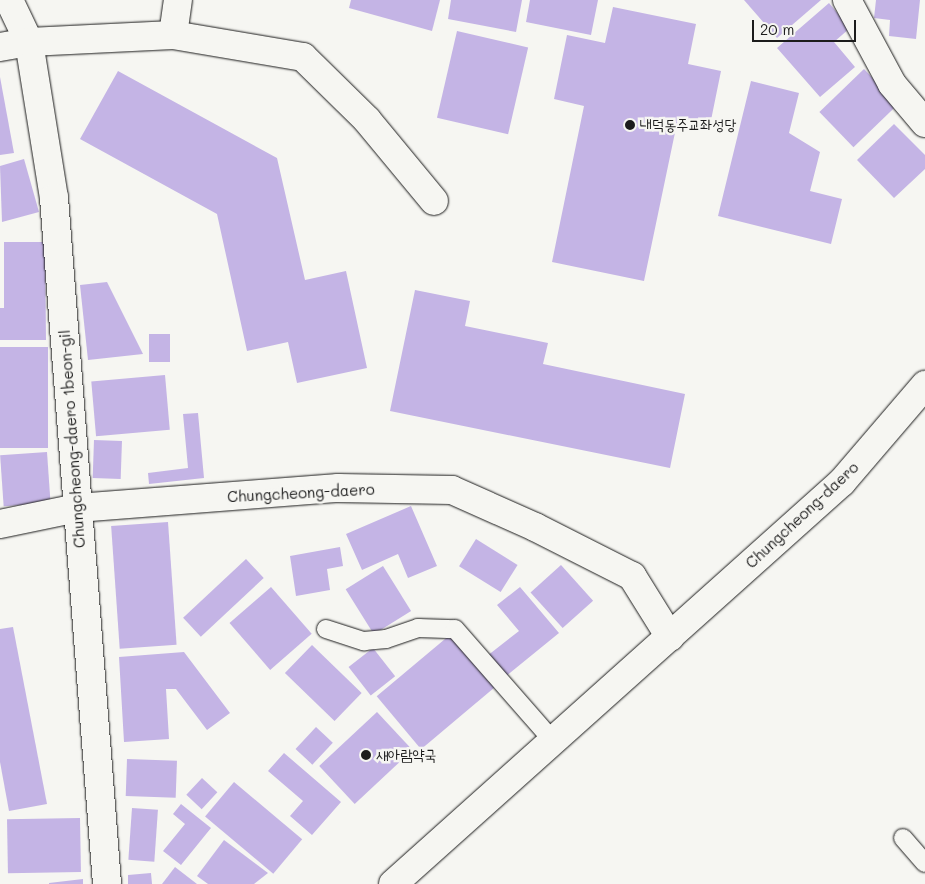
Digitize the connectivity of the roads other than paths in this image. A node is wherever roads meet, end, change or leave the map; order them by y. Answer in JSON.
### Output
{"nodes":[{"id":1,"x":9,"y":0,"type":"edge"},
{"id":2,"x":178,"y":0,"type":"edge"},
{"id":3,"x":847,"y":0,"type":"edge"},
{"id":4,"x":172,"y":35,"type":"junction"},
{"id":5,"x":29,"y":42,"type":"junction"},
{"id":6,"x":0,"y":47,"type":"edge"},
{"id":7,"x":925,"y":123,"type":"edge"},
{"id":8,"x":434,"y":201,"type":"dead end"},
{"id":9,"x":925,"y":385,"type":"edge"},
{"id":10,"x":77,"y":508,"type":"junction"},
{"id":11,"x":0,"y":524,"type":"edge"},
{"id":12,"x":326,"y":629,"type":"dead end"},
{"id":13,"x":670,"y":637,"type":"junction"},
{"id":14,"x":553,"y":741,"type":"junction"},
{"id":15,"x":904,"y":838,"type":"dead end"},
{"id":16,"x":925,"y":863,"type":"edge"},
{"id":17,"x":107,"y":884,"type":"edge"},
{"id":18,"x":392,"y":884,"type":"edge"}],
"edges":[{"from":1,"to":5,"type":"street","name":"Chungcheong-daero 1beon-gil"},
{"from":2,"to":4,"type":"street"},
{"from":3,"to":7,"type":"street"},
{"from":4,"to":5,"type":"street"},
{"from":4,"to":8,"type":"street"},
{"from":5,"to":6,"type":"street"},
{"from":5,"to":10,"type":"street","name":"Chungcheong-daero 1beon-gil"},
{"from":9,"to":13,"type":"street","name":"Chungcheong-daero"},
{"from":10,"to":11,"type":"street","name":"Chungcheong-daero"},
{"from":10,"to":13,"type":"street","name":"Chungcheong-daero"},
{"from":10,"to":17,"type":"street","name":"Chungcheong-daero 1beon-gil"},
{"from":12,"to":14,"type":"lane"},
{"from":13,"to":14,"type":"street","name":"Chungcheong-daero"},
{"from":14,"to":18,"type":"street","name":"Chungcheong-daero"},
{"from":15,"to":16,"type":"lane"}]}
